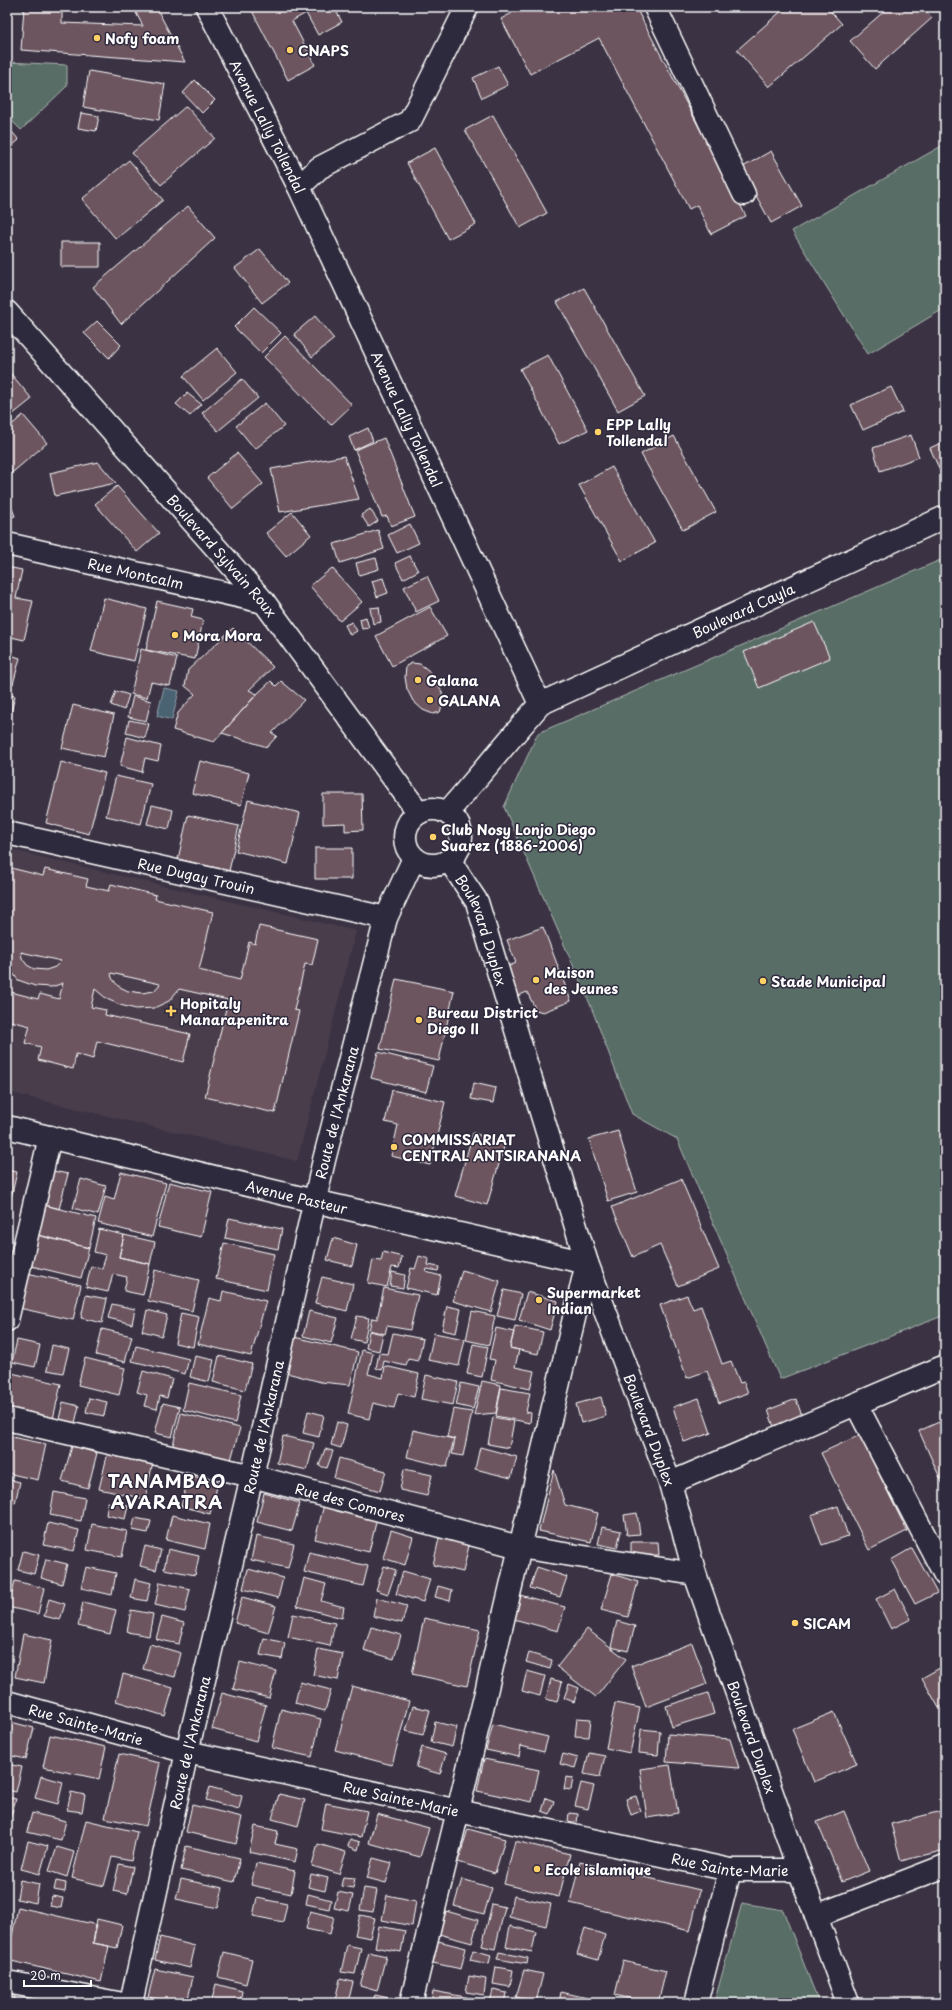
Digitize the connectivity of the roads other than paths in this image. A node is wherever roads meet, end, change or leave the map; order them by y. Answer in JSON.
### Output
{"nodes":[{"id":1,"x":207,"y":7,"type":"edge"},
{"id":2,"x":467,"y":7,"type":"edge"},
{"id":3,"x":655,"y":7,"type":"edge"},
{"id":4,"x":299,"y":187,"type":"junction"},
{"id":5,"x":744,"y":194,"type":"dead end"},
{"id":6,"x":7,"y":312,"type":"edge"},
{"id":7,"x":945,"y":517,"type":"edge"},
{"id":8,"x":7,"y":544,"type":"edge"},
{"id":9,"x":264,"y":602,"type":"junction"},
{"id":10,"x":540,"y":704,"type":"junction"},
{"id":11,"x":419,"y":813,"type":"junction"},
{"id":12,"x":447,"y":813,"type":"junction"},
{"id":13,"x":7,"y":833,"type":"edge"},
{"id":14,"x":414,"y":858,"type":"junction"},
{"id":15,"x":449,"y":860,"type":"junction"},
{"id":16,"x":386,"y":918,"type":"junction"},
{"id":17,"x":7,"y":1127,"type":"edge"},
{"id":18,"x":50,"y":1137,"type":"junction"},
{"id":19,"x":314,"y":1201,"type":"junction"},
{"id":20,"x":587,"y":1263,"type":"junction"},
{"id":21,"x":7,"y":1320,"type":"edge"},
{"id":22,"x":945,"y":1366,"type":"edge"},
{"id":23,"x":856,"y":1404,"type":"junction"},
{"id":24,"x":7,"y":1419,"type":"edge"},
{"id":25,"x":252,"y":1476,"type":"junction"},
{"id":26,"x":670,"y":1483,"type":"junction"},
{"id":27,"x":519,"y":1546,"type":"junction"},
{"id":28,"x":695,"y":1574,"type":"junction"},
{"id":29,"x":945,"y":1575,"type":"edge"},
{"id":30,"x":7,"y":1702,"type":"edge"},
{"id":31,"x":187,"y":1752,"type":"junction"},
{"id":32,"x":458,"y":1811,"type":"junction"},
{"id":33,"x":945,"y":1866,"type":"edge"},
{"id":34,"x":730,"y":1870,"type":"junction"},
{"id":35,"x":799,"y":1870,"type":"junction"},
{"id":36,"x":816,"y":1916,"type":"junction"},
{"id":37,"x":7,"y":1982,"type":"edge"},
{"id":38,"x":118,"y":2003,"type":"edge"},
{"id":39,"x":131,"y":2003,"type":"edge"},
{"id":40,"x":411,"y":2003,"type":"edge"},
{"id":41,"x":696,"y":2003,"type":"edge"},
{"id":42,"x":848,"y":2003,"type":"edge"}],
"edges":[{"from":1,"to":4,"type":"street","name":"Avenue Lally Tollendal"},
{"from":2,"to":4,"type":"street"},
{"from":3,"to":5,"type":"street"},
{"from":4,"to":10,"type":"street","name":"Avenue Lally Tollendal"},
{"from":6,"to":9,"type":"street","name":"Boulevard Sylvain Roux"},
{"from":7,"to":10,"type":"street","name":"Boulevard Cayla"},
{"from":8,"to":9,"type":"street","name":"Rue Montcalm"},
{"from":9,"to":11,"type":"street","name":"Boulevard Sylvain Roux"},
{"from":10,"to":12,"type":"street"},
{"from":11,"to":12,"type":"street"},
{"from":11,"to":14,"type":"street"},
{"from":12,"to":15,"type":"street"},
{"from":13,"to":16,"type":"street","name":"Rue Dugay Trouin"},
{"from":14,"to":15,"type":"street"},
{"from":14,"to":16,"type":"street","name":"Route de l'Ankarana"},
{"from":15,"to":20,"type":"street","name":"Boulevard Duplex"},
{"from":16,"to":19,"type":"street","name":"Route de l'Ankarana"},
{"from":17,"to":18,"type":"street","name":"Avenue Pasteur"},
{"from":18,"to":19,"type":"street","name":"Avenue Pasteur"},
{"from":18,"to":21,"type":"street"},
{"from":19,"to":20,"type":"street","name":"Avenue Pasteur"},
{"from":19,"to":25,"type":"street","name":"Route de l'Ankarana"},
{"from":20,"to":26,"type":"street","name":"Boulevard Duplex"},
{"from":20,"to":27,"type":"street"},
{"from":22,"to":23,"type":"street"},
{"from":23,"to":26,"type":"street"},
{"from":23,"to":29,"type":"street"},
{"from":24,"to":25,"type":"street","name":"Rue des Comores"},
{"from":25,"to":27,"type":"street","name":"Rue des Comores"},
{"from":25,"to":31,"type":"street","name":"Route de l'Ankarana"},
{"from":26,"to":28,"type":"street","name":"Boulevard Duplex"},
{"from":27,"to":28,"type":"street","name":"Rue des Comores"},
{"from":27,"to":32,"type":"street"},
{"from":28,"to":35,"type":"street","name":"Boulevard Duplex"},
{"from":30,"to":31,"type":"street","name":"Rue Sainte-Marie"},
{"from":31,"to":32,"type":"street","name":"Rue Sainte-Marie"},
{"from":31,"to":39,"type":"street","name":"Route de l'Ankarana"},
{"from":32,"to":34,"type":"street","name":"Rue Sainte-Marie"},
{"from":32,"to":40,"type":"street"},
{"from":33,"to":36,"type":"street"},
{"from":34,"to":35,"type":"street","name":"Rue Sainte-Marie"},
{"from":34,"to":41,"type":"street"},
{"from":35,"to":36,"type":"street","name":"Boulevard Duplex"},
{"from":36,"to":42,"type":"street","name":"Boulevard Duplex"},
{"from":37,"to":38,"type":"street"}]}
